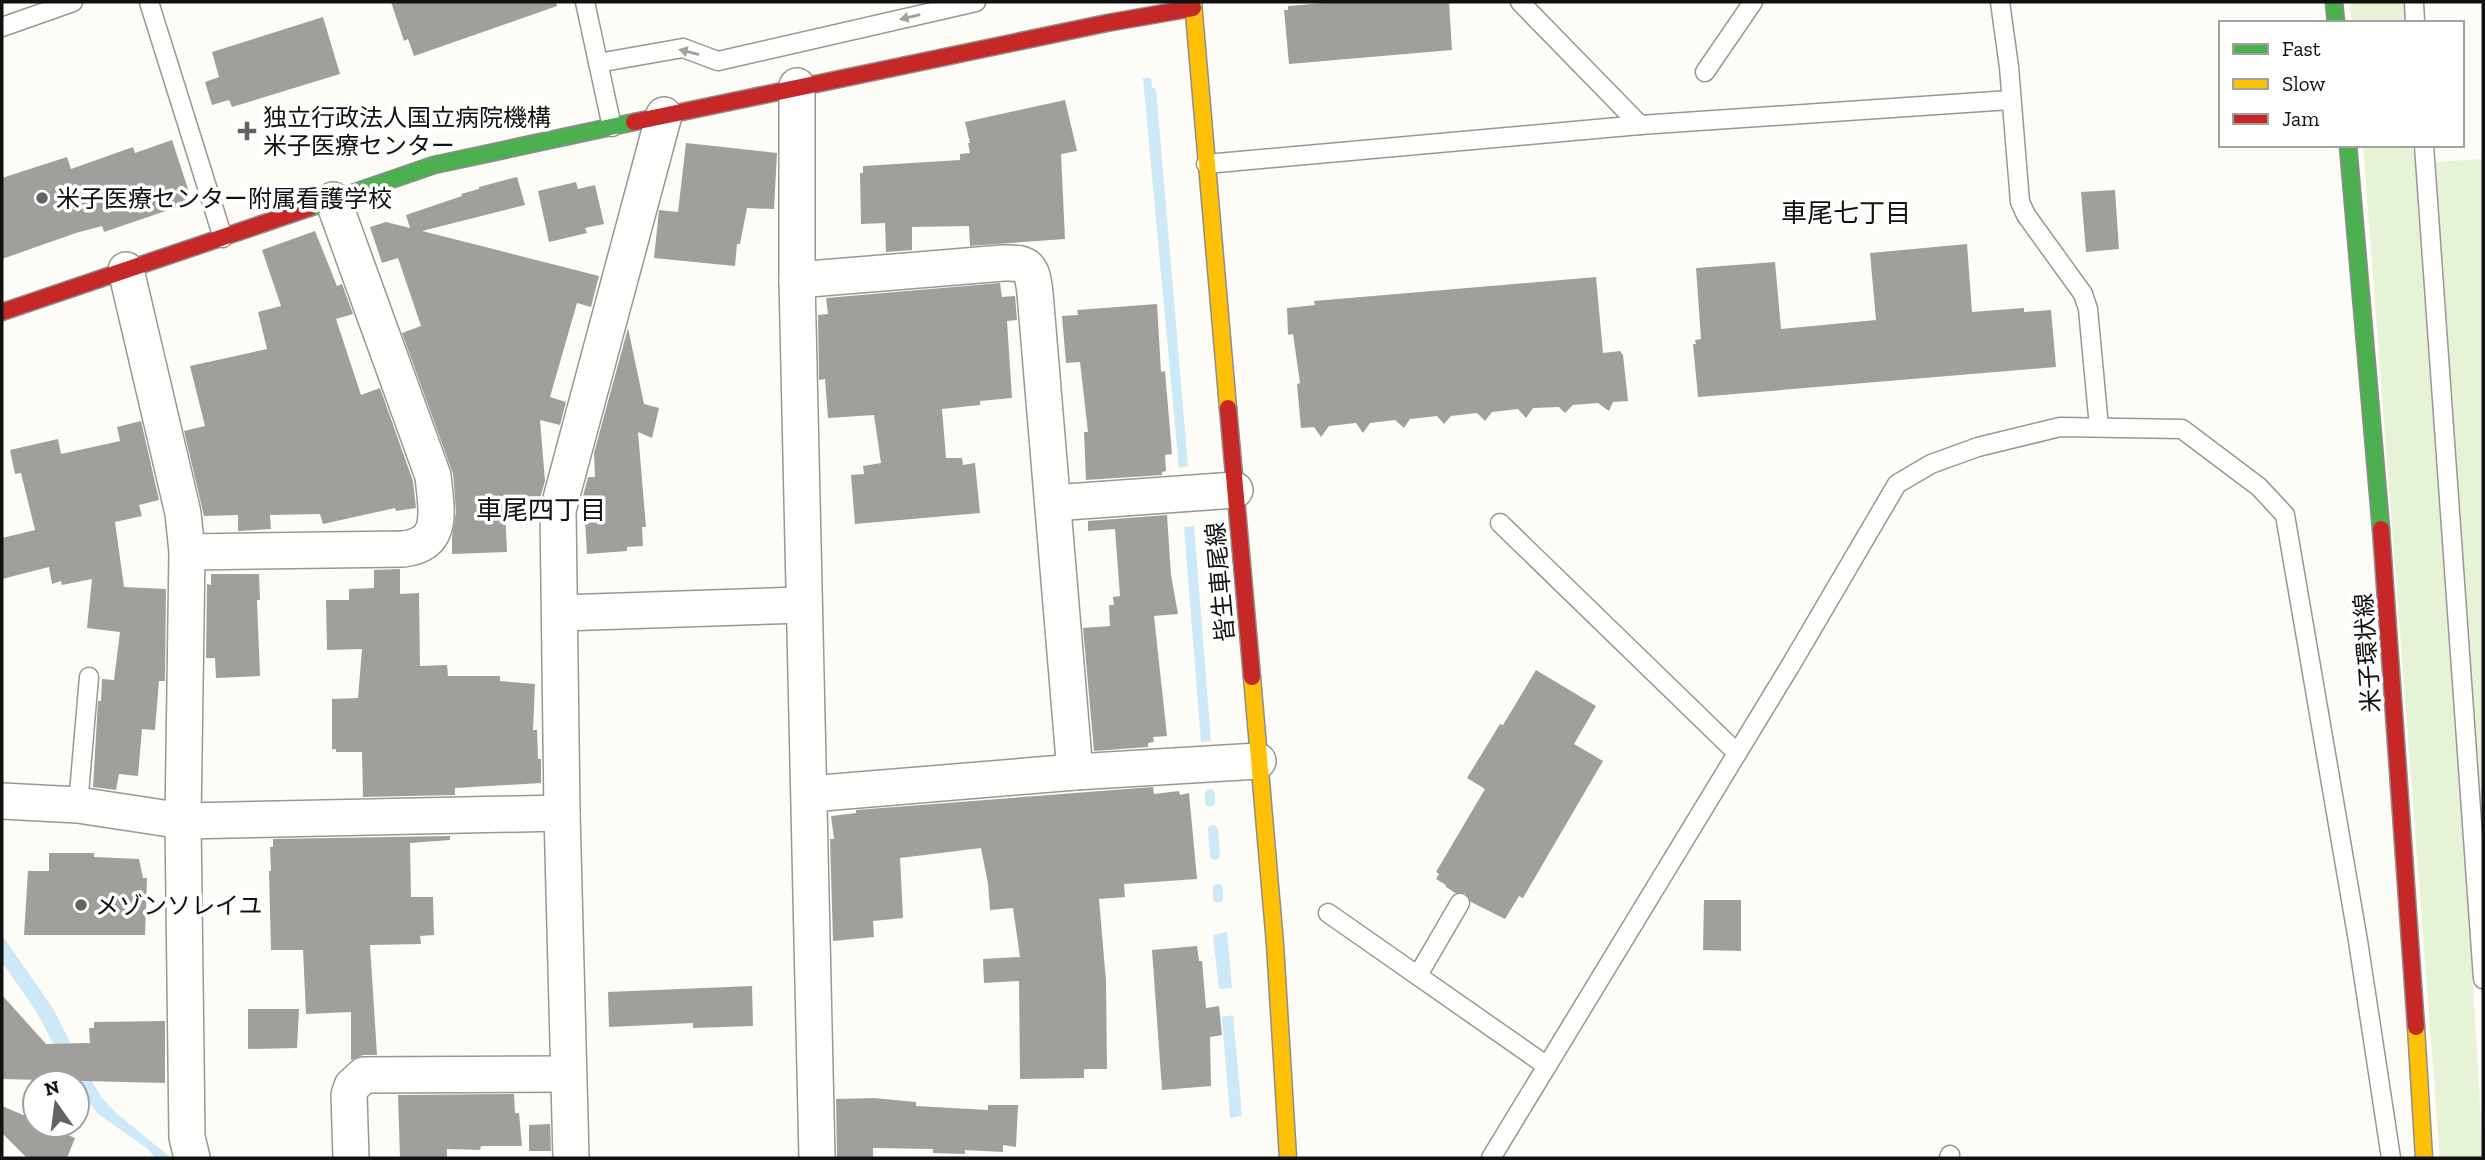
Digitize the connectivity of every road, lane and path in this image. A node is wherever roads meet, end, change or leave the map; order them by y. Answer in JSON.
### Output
{"nodes":[{"id":1,"x":73,"y":2,"type":"edge"},
{"id":2,"x":149,"y":2,"type":"edge"},
{"id":3,"x":585,"y":2,"type":"edge"},
{"id":4,"x":976,"y":2,"type":"edge"},
{"id":5,"x":1520,"y":2,"type":"edge"},
{"id":6,"x":1752,"y":2,"type":"edge"},
{"id":7,"x":2000,"y":2,"type":"edge"},
{"id":8,"x":2334,"y":2,"type":"edge"},
{"id":9,"x":2414,"y":2,"type":"edge"},
{"id":10,"x":1193,"y":5,"type":"edge"},
{"id":11,"x":2336,"y":21,"type":"edge"},
{"id":12,"x":2415,"y":21,"type":"edge"},
{"id":13,"x":2,"y":27,"type":"edge"},
{"id":14,"x":598,"y":63,"type":"junction"},
{"id":15,"x":1705,"y":72,"type":"dead end"},
{"id":16,"x":797,"y":86,"type":"junction"},
{"id":17,"x":2011,"y":100,"type":"junction"},
{"id":18,"x":664,"y":115,"type":"junction"},
{"id":19,"x":1640,"y":125,"type":"junction"},
{"id":20,"x":612,"y":127,"type":"junction"},
{"id":21,"x":2347,"y":147,"type":"edge"},
{"id":22,"x":2424,"y":147,"type":"edge"},
{"id":23,"x":1206,"y":163,"type":"junction"},
{"id":24,"x":333,"y":200,"type":"junction"},
{"id":25,"x":223,"y":238,"type":"junction"},
{"id":26,"x":126,"y":270,"type":"junction"},
{"id":27,"x":797,"y":280,"type":"junction"},
{"id":28,"x":2,"y":312,"type":"edge"},
{"id":29,"x":2099,"y":427,"type":"junction"},
{"id":30,"x":1235,"y":490,"type":"junction"},
{"id":31,"x":1053,"y":503,"type":"junction"},
{"id":32,"x":1500,"y":523,"type":"dead end"},
{"id":33,"x":187,"y":552,"type":"junction"},
{"id":34,"x":803,"y":605,"type":"junction"},
{"id":35,"x":561,"y":613,"type":"junction"},
{"id":36,"x":89,"y":677,"type":"dead end"},
{"id":37,"x":1737,"y":753,"type":"junction"},
{"id":38,"x":1258,"y":761,"type":"junction"},
{"id":39,"x":1075,"y":772,"type":"junction"},
{"id":40,"x":810,"y":794,"type":"junction"},
{"id":41,"x":2,"y":801,"type":"edge"},
{"id":42,"x":78,"y":804,"type":"junction"},
{"id":43,"x":562,"y":813,"type":"junction"},
{"id":44,"x":183,"y":821,"type":"junction"},
{"id":45,"x":1460,"y":903,"type":"dead end"},
{"id":46,"x":1328,"y":913,"type":"dead end"},
{"id":47,"x":1418,"y":975,"type":"junction"},
{"id":48,"x":2483,"y":979,"type":"edge"},
{"id":49,"x":1547,"y":1066,"type":"junction"},
{"id":50,"x":568,"y":1074,"type":"junction"},
{"id":51,"x":192,"y":1158,"type":"edge"},
{"id":52,"x":351,"y":1158,"type":"edge"},
{"id":53,"x":571,"y":1158,"type":"edge"},
{"id":54,"x":817,"y":1158,"type":"edge"},
{"id":55,"x":1288,"y":1158,"type":"edge"},
{"id":56,"x":1491,"y":1158,"type":"edge"},
{"id":57,"x":2391,"y":1158,"type":"edge"},
{"id":58,"x":2424,"y":1158,"type":"edge"}],
"edges":[{"from":1,"to":13,"type":"lane"},
{"from":2,"to":25,"type":"lane"},
{"from":3,"to":14,"type":"lane"},
{"from":4,"to":14,"type":"lane","one_way":true},
{"from":5,"to":19,"type":"lane"},
{"from":6,"to":15,"type":"lane"},
{"from":7,"to":17,"type":"lane"},
{"from":8,"to":11,"type":"main road"},
{"from":9,"to":12,"type":"lane"},
{"from":10,"to":16,"type":"main road"},
{"from":10,"to":23,"type":"main road","name":"皆生車尾線"},
{"from":14,"to":20,"type":"lane"},
{"from":16,"to":18,"type":"main road"},
{"from":16,"to":27,"type":"street"},
{"from":17,"to":19,"type":"lane"},
{"from":17,"to":29,"type":"lane"},
{"from":18,"to":20,"type":"main road"},
{"from":18,"to":35,"type":"street"},
{"from":19,"to":23,"type":"lane"},
{"from":20,"to":24,"type":"main road"},
{"from":21,"to":58,"type":"main road","name":"米子環状線"},
{"from":22,"to":48,"type":"lane"},
{"from":23,"to":30,"type":"main road","name":"皆生車尾線"},
{"from":24,"to":25,"type":"main road"},
{"from":24,"to":33,"type":"street"},
{"from":25,"to":26,"type":"main road"},
{"from":26,"to":28,"type":"main road"},
{"from":26,"to":33,"type":"street"},
{"from":27,"to":31,"type":"street"},
{"from":27,"to":34,"type":"street"},
{"from":29,"to":37,"type":"lane"},
{"from":29,"to":57,"type":"lane"},
{"from":30,"to":31,"type":"street"},
{"from":30,"to":38,"type":"main road","name":"皆生車尾線"},
{"from":31,"to":39,"type":"street"},
{"from":32,"to":37,"type":"lane"},
{"from":33,"to":44,"type":"street"},
{"from":34,"to":35,"type":"street"},
{"from":34,"to":40,"type":"street"},
{"from":35,"to":43,"type":"street"},
{"from":36,"to":42,"type":"lane"},
{"from":37,"to":49,"type":"lane"},
{"from":38,"to":39,"type":"street"},
{"from":38,"to":55,"type":"main road","name":"皆生車尾線"},
{"from":39,"to":40,"type":"street"},
{"from":40,"to":54,"type":"street"},
{"from":41,"to":42,"type":"street"},
{"from":42,"to":44,"type":"street"},
{"from":43,"to":44,"type":"street"},
{"from":43,"to":50,"type":"street"},
{"from":44,"to":51,"type":"street"},
{"from":45,"to":47,"type":"lane"},
{"from":46,"to":47,"type":"lane"},
{"from":47,"to":49,"type":"lane"},
{"from":49,"to":56,"type":"lane"},
{"from":50,"to":52,"type":"street"},
{"from":50,"to":53,"type":"street"}]}
